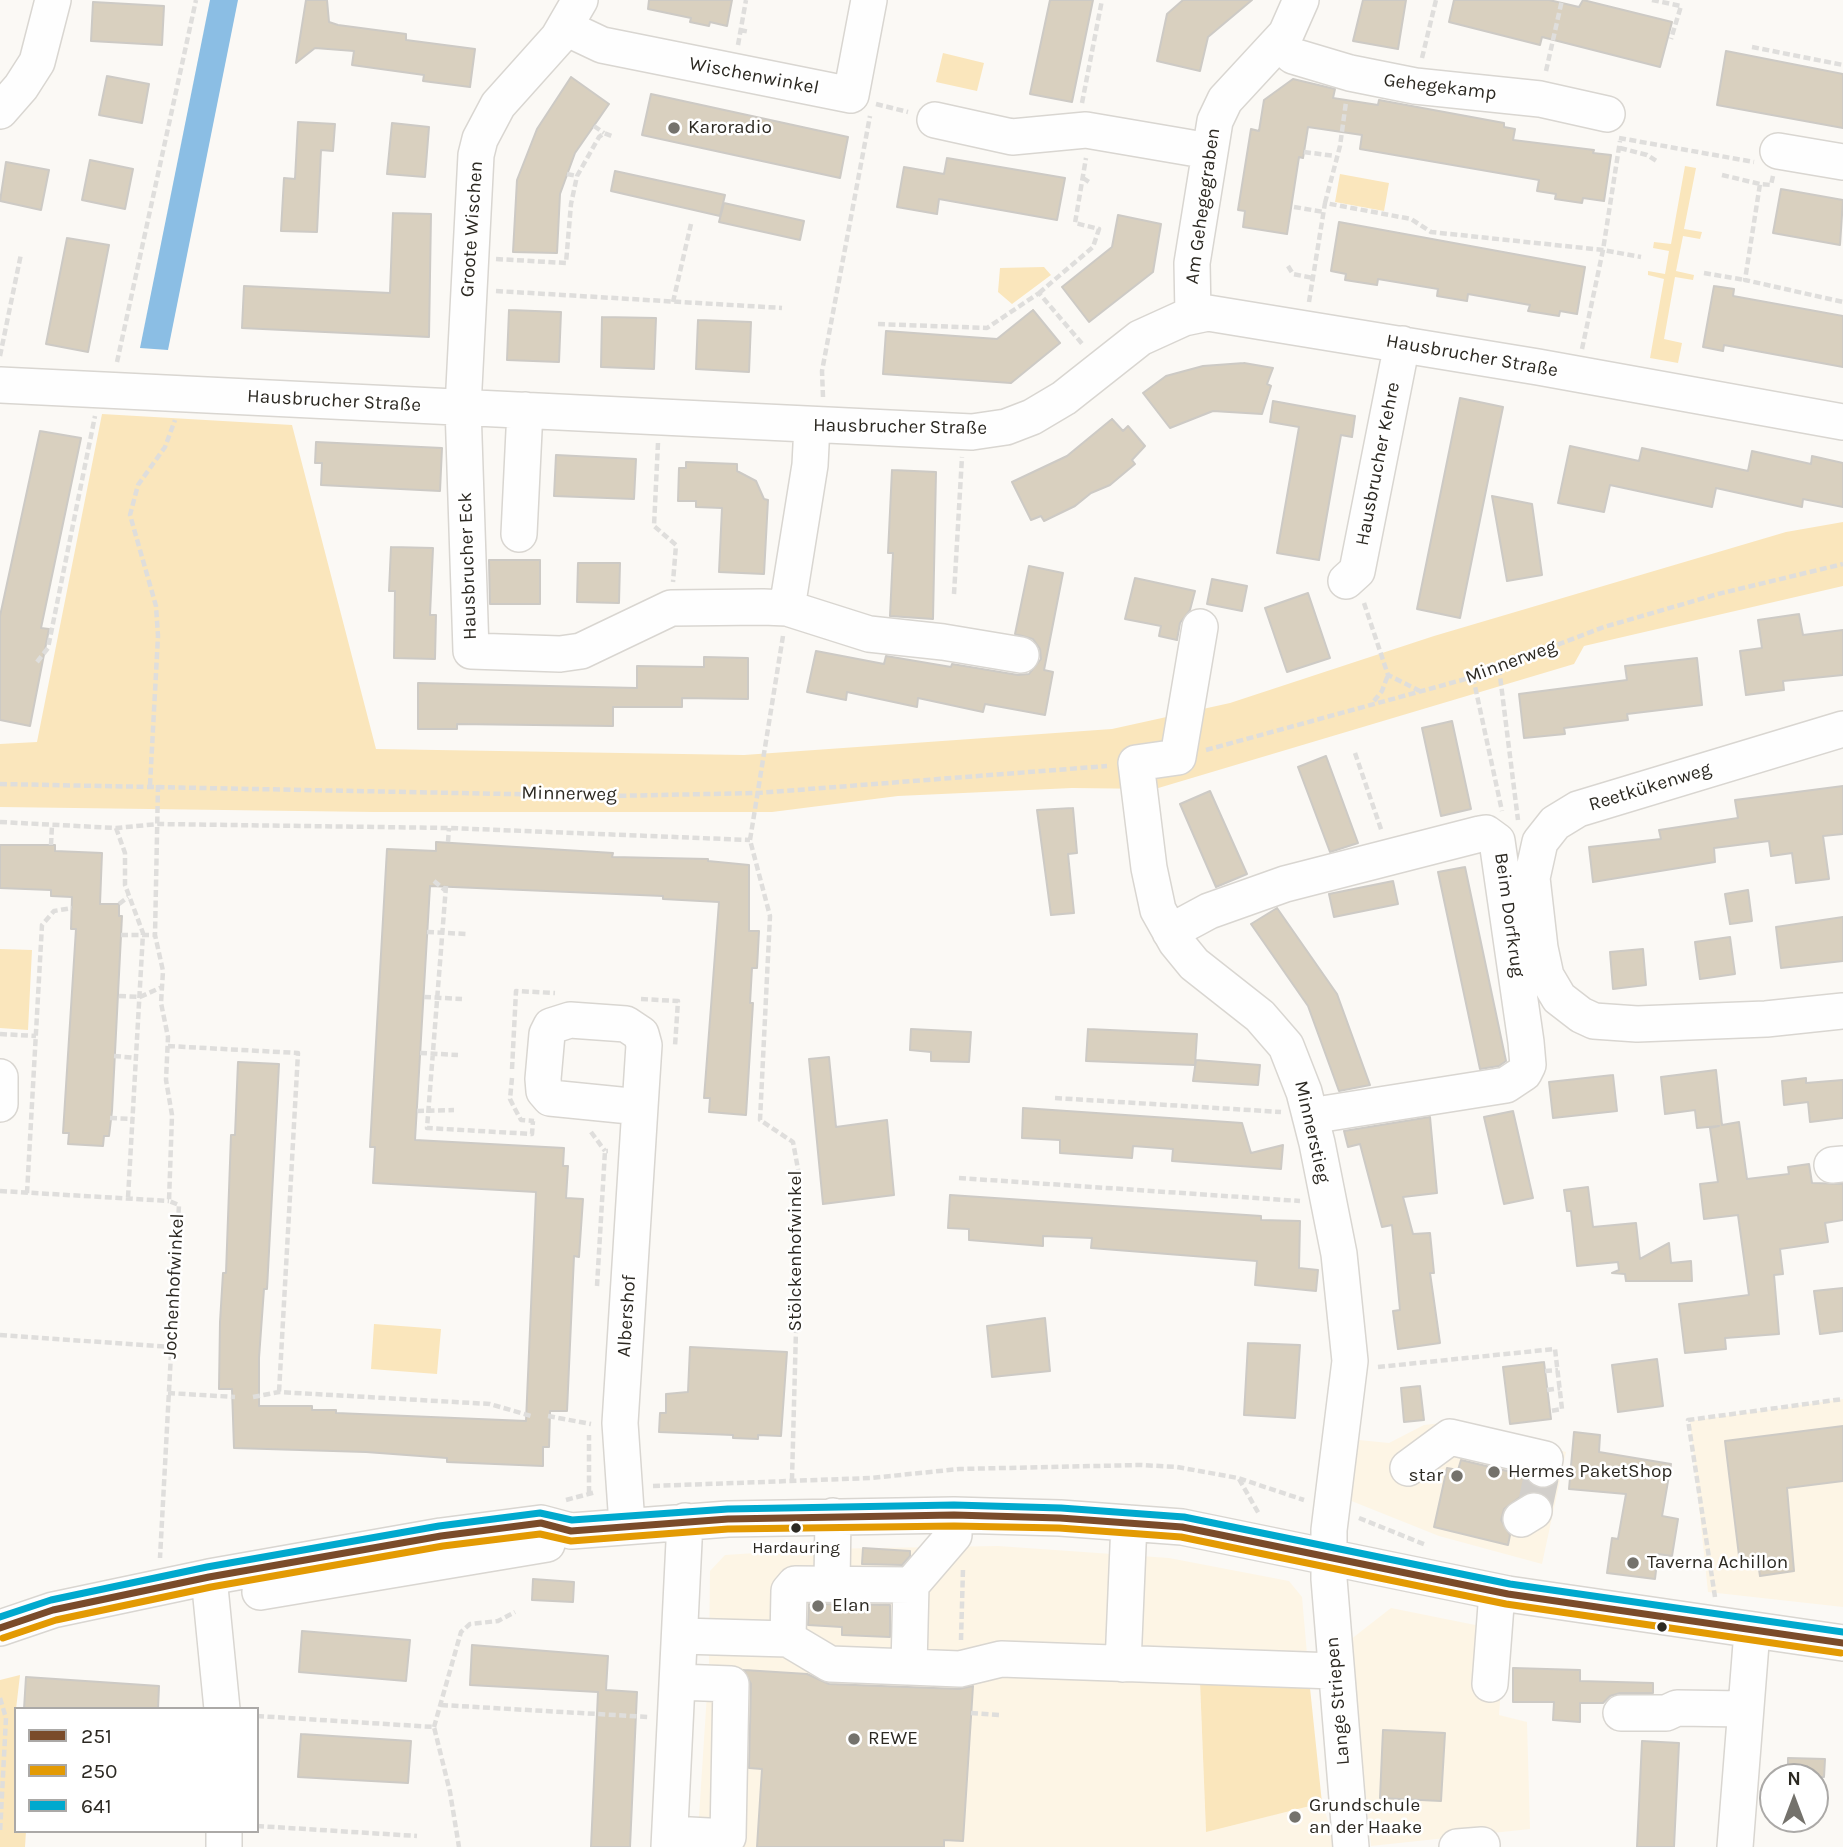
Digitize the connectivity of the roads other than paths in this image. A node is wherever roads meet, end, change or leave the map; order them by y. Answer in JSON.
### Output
{"nodes":[{"id":1,"x":53,"y":0,"type":"edge"},
{"id":2,"x":869,"y":0,"type":"edge"},
{"id":3,"x":1301,"y":0,"type":"edge"},
{"id":4,"x":573,"y":14,"type":"edge"},
{"id":5,"x":1278,"y":43,"type":"junction"},
{"id":6,"x":0,"y":111,"type":"edge"},
{"id":7,"x":935,"y":120,"type":"road end"},
{"id":8,"x":1613,"y":127,"type":"road end"},
{"id":9,"x":1209,"y":151,"type":"junction"},
{"id":10,"x":1777,"y":158,"type":"road end"},
{"id":11,"x":1843,"y":162,"type":"edge"},
{"id":12,"x":1193,"y":315,"type":"junction"},
{"id":13,"x":1402,"y":344,"type":"junction"},
{"id":14,"x":0,"y":385,"type":"edge"},
{"id":15,"x":463,"y":407,"type":"junction"},
{"id":16,"x":525,"y":410,"type":"junction"},
{"id":17,"x":818,"y":415,"type":"junction"},
{"id":18,"x":1843,"y":422,"type":"edge"},
{"id":19,"x":519,"y":534,"type":"dead end"},
{"id":20,"x":1346,"y":581,"type":"road end"},
{"id":21,"x":787,"y":608,"type":"junction"},
{"id":22,"x":1200,"y":627,"type":"dead end"},
{"id":23,"x":1021,"y":655,"type":"dead end"},
{"id":24,"x":1843,"y":729,"type":"edge"},
{"id":25,"x":1170,"y":932,"type":"junction"},
{"id":26,"x":1843,"y":1012,"type":"edge"},
{"id":27,"x":0,"y":1077,"type":"edge"},
{"id":28,"x":0,"y":1104,"type":"edge"},
{"id":29,"x":640,"y":1107,"type":"dead end"},
{"id":30,"x":1310,"y":1116,"type":"junction"},
{"id":31,"x":1408,"y":1468,"type":"dead end"},
{"id":32,"x":1543,"y":1469,"type":"dead end"},
{"id":33,"x":833,"y":1516,"type":"junction"},
{"id":34,"x":685,"y":1521,"type":"junction"},
{"id":35,"x":1129,"y":1523,"type":"junction"},
{"id":36,"x":627,"y":1525,"type":"junction"},
{"id":37,"x":954,"y":1525,"type":"junction"},
{"id":38,"x":1329,"y":1556,"type":"junction"},
{"id":39,"x":832,"y":1583,"type":"junction"},
{"id":40,"x":911,"y":1585,"type":"junction"},
{"id":41,"x":211,"y":1588,"type":"junction"},
{"id":42,"x":1497,"y":1592,"type":"junction"},
{"id":43,"x":0,"y":1628,"type":"edge"},
{"id":44,"x":1752,"y":1631,"type":"junction"},
{"id":45,"x":0,"y":1634,"type":"edge"},
{"id":46,"x":681,"y":1636,"type":"junction"},
{"id":47,"x":788,"y":1639,"type":"junction"},
{"id":48,"x":1843,"y":1643,"type":"edge"},
{"id":49,"x":1123,"y":1664,"type":"junction"},
{"id":50,"x":909,"y":1667,"type":"junction"},
{"id":51,"x":1334,"y":1671,"type":"junction"},
{"id":52,"x":678,"y":1682,"type":"junction"},
{"id":53,"x":1490,"y":1684,"type":"dead end"},
{"id":54,"x":222,"y":1707,"type":"edge"},
{"id":55,"x":1745,"y":1709,"type":"junction"},
{"id":56,"x":1622,"y":1713,"type":"dead end"},
{"id":57,"x":669,"y":1840,"type":"edge"},
{"id":58,"x":1351,"y":1847,"type":"edge"},
{"id":59,"x":1735,"y":1847,"type":"edge"}],
"edges":[{"from":1,"to":6,"type":"street"},
{"from":2,"to":4,"type":"street","name":"Wischenwinkel"},
{"from":3,"to":5,"type":"street","name":"Am Gehegegraben"},
{"from":4,"to":15,"type":"street","name":"Groote Wischen"},
{"from":5,"to":8,"type":"street","name":"Gehegekamp"},
{"from":5,"to":9,"type":"street","name":"Am Gehegegraben"},
{"from":7,"to":9,"type":"street"},
{"from":9,"to":12,"type":"street","name":"Am Gehegegraben"},
{"from":10,"to":11,"type":"street"},
{"from":12,"to":13,"type":"street","name":"Hausbrucher Straße"},
{"from":12,"to":17,"type":"street","name":"Hausbrucher Straße"},
{"from":13,"to":18,"type":"street","name":"Hausbrucher Straße"},
{"from":13,"to":20,"type":"street","name":"Hausbrucher Kehre"},
{"from":14,"to":15,"type":"street","name":"Hausbrucher Straße"},
{"from":15,"to":16,"type":"street","name":"Hausbrucher Straße"},
{"from":15,"to":21,"type":"street","name":"Hausbrucher Eck"},
{"from":16,"to":17,"type":"street","name":"Hausbrucher Straße"},
{"from":16,"to":19,"type":"street"},
{"from":17,"to":21,"type":"street"},
{"from":21,"to":23,"type":"street","name":"Hausbrucher Eck"},
{"from":22,"to":25,"type":"street","name":"Minnerstieg"},
{"from":24,"to":26,"type":"street","name":"Reetkükenweg"},
{"from":25,"to":30,"type":"street","name":"Minnerstieg"},
{"from":25,"to":30,"type":"street","name":"Beim Dorfkrug"},
{"from":27,"to":28,"type":"street"},
{"from":29,"to":36,"type":"street","name":"Albershof"},
{"from":30,"to":38,"type":"street","name":"Minnerstieg"},
{"from":31,"to":32,"type":"street"},
{"from":33,"to":34,"type":"street"},
{"from":33,"to":37,"type":"street"},
{"from":33,"to":39,"type":"street"},
{"from":34,"to":36,"type":"street"},
{"from":34,"to":46,"type":"street"},
{"from":35,"to":37,"type":"street"},
{"from":35,"to":38,"type":"street"},
{"from":35,"to":49,"type":"street"},
{"from":36,"to":41,"type":"street"},
{"from":37,"to":40,"type":"street"},
{"from":38,"to":42,"type":"street"},
{"from":38,"to":51,"type":"street","name":"Lange Striepen"},
{"from":39,"to":40,"type":"street"},
{"from":39,"to":47,"type":"street"},
{"from":40,"to":50,"type":"street"},
{"from":41,"to":43,"type":"street"},
{"from":41,"to":45,"type":"street"},
{"from":41,"to":54,"type":"street"},
{"from":42,"to":44,"type":"street"},
{"from":42,"to":53,"type":"street"},
{"from":44,"to":48,"type":"street"},
{"from":44,"to":55,"type":"street"},
{"from":46,"to":47,"type":"street"},
{"from":46,"to":52,"type":"street"},
{"from":47,"to":50,"type":"street"},
{"from":49,"to":50,"type":"street"},
{"from":49,"to":51,"type":"street"},
{"from":51,"to":58,"type":"street","name":"Lange Striepen"},
{"from":52,"to":57,"type":"street"},
{"from":52,"to":57,"type":"street"},
{"from":55,"to":56,"type":"street"},
{"from":55,"to":59,"type":"street"}]}
